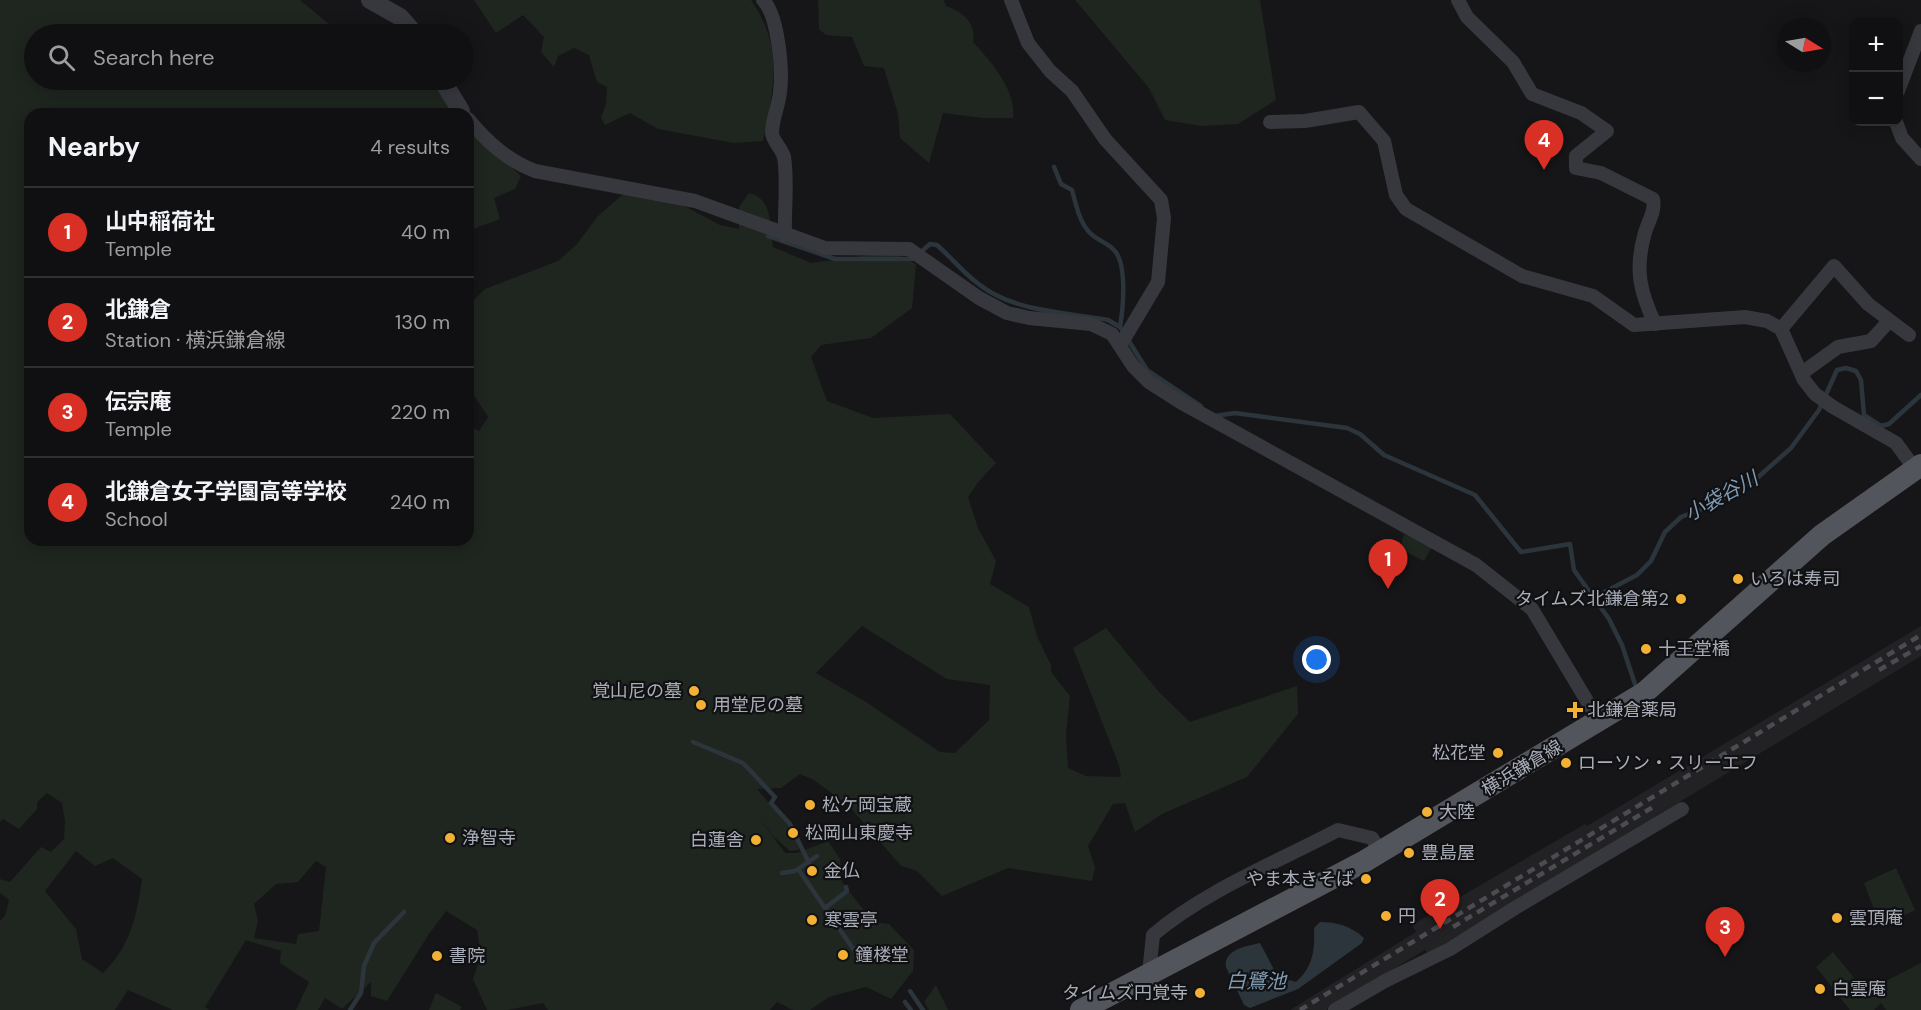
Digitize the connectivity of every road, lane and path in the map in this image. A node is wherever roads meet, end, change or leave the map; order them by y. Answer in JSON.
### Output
{"nodes":[{"id":1,"x":370,"y":0,"type":"edge"},
{"id":2,"x":763,"y":0,"type":"edge"},
{"id":3,"x":1011,"y":0,"type":"edge"},
{"id":4,"x":1458,"y":0,"type":"edge"},
{"id":5,"x":406,"y":24,"type":"edge"},
{"id":6,"x":1921,"y":31,"type":"edge"},
{"id":7,"x":1903,"y":80,"type":"edge"},
{"id":8,"x":448,"y":90,"type":"edge"},
{"id":9,"x":460,"y":108,"type":"edge"},
{"id":10,"x":1270,"y":122,"type":"dead end"},
{"id":11,"x":474,"y":126,"type":"edge"},
{"id":12,"x":1898,"y":126,"type":"edge"},
{"id":13,"x":1921,"y":159,"type":"edge"},
{"id":14,"x":784,"y":236,"type":"junction"},
{"id":15,"x":1889,"y":321,"type":"junction"},
{"id":16,"x":1655,"y":324,"type":"junction"},
{"id":17,"x":1781,"y":329,"type":"junction"},
{"id":18,"x":1909,"y":335,"type":"dead end"},
{"id":19,"x":1121,"y":344,"type":"junction"},
{"id":20,"x":1802,"y":373,"type":"junction"},
{"id":21,"x":1918,"y":467,"type":"edge"},
{"id":22,"x":1599,"y":721,"type":"junction"},
{"id":23,"x":1682,"y":810,"type":"dead end"},
{"id":24,"x":1380,"y":852,"type":"junction"},
{"id":25,"x":1149,"y":973,"type":"junction"},
{"id":26,"x":1081,"y":1010,"type":"edge"},
{"id":27,"x":1335,"y":1010,"type":"edge"}],
"edges":[{"from":1,"to":5,"type":"street"},
{"from":2,"to":14,"type":"street"},
{"from":3,"to":19,"type":"street"},
{"from":4,"to":16,"type":"street"},
{"from":6,"to":7,"type":"street"},
{"from":8,"to":9,"type":"street"},
{"from":10,"to":16,"type":"street"},
{"from":11,"to":14,"type":"street"},
{"from":12,"to":13,"type":"street"},
{"from":14,"to":19,"type":"street"},
{"from":15,"to":17,"type":"street"},
{"from":15,"to":18,"type":"street"},
{"from":15,"to":20,"type":"street"},
{"from":16,"to":17,"type":"street"},
{"from":17,"to":20,"type":"street"},
{"from":19,"to":22,"type":"street"},
{"from":20,"to":21,"type":"street"},
{"from":21,"to":22,"type":"main road","name":"横浜鎌倉線"},
{"from":22,"to":24,"type":"main road","name":"横浜鎌倉線"},
{"from":23,"to":27,"type":"street"},
{"from":24,"to":25,"type":"main road","name":"横浜鎌倉線"},
{"from":24,"to":25,"type":"street"},
{"from":25,"to":26,"type":"main road","name":"横浜鎌倉線"}]}
